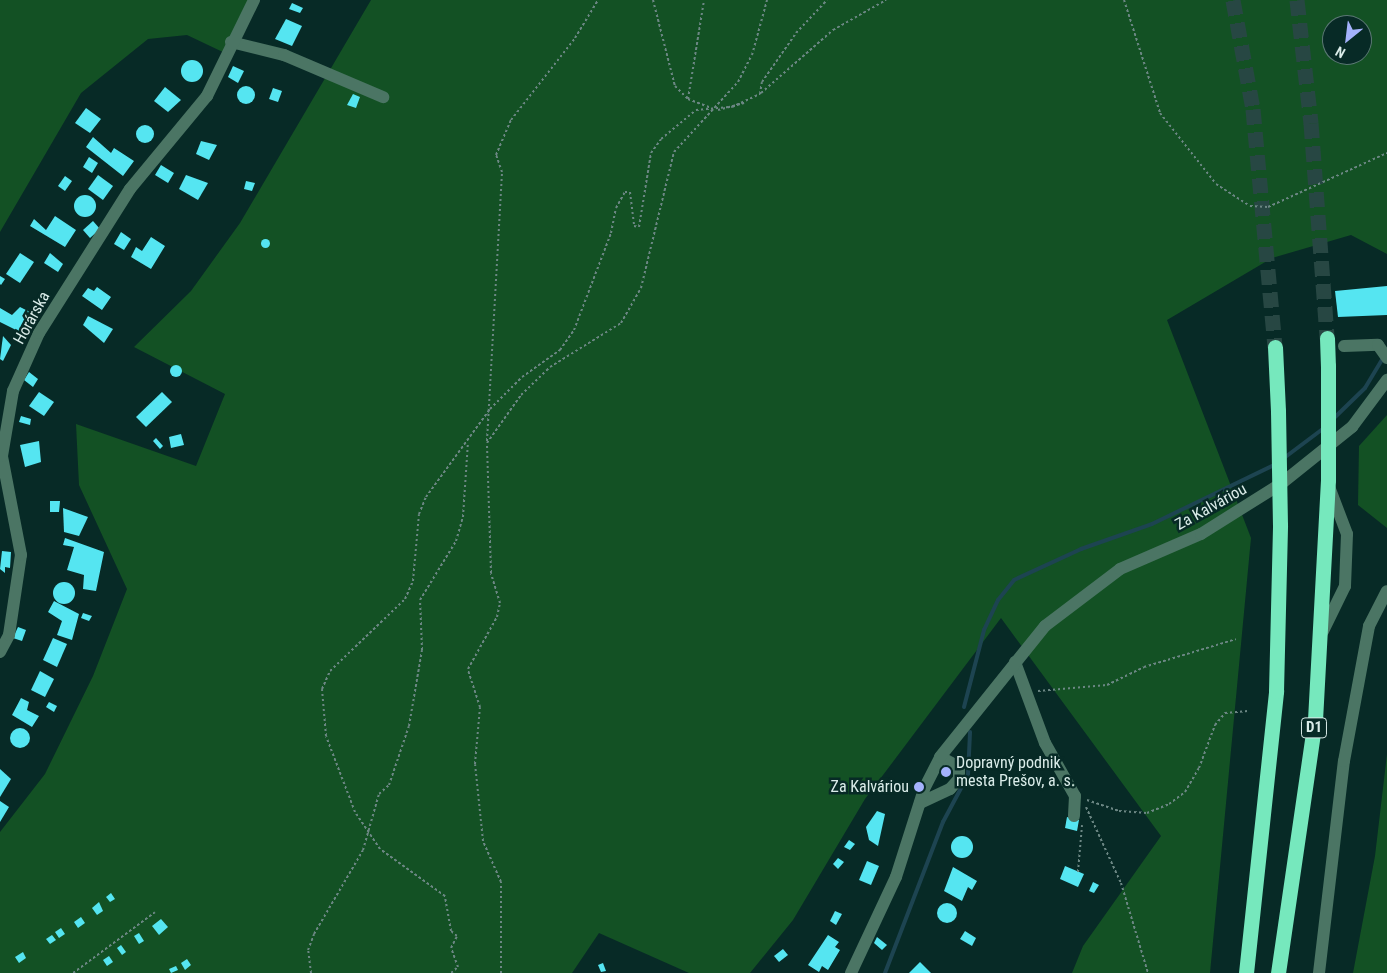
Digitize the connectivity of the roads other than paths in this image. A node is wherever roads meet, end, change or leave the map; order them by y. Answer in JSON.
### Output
{"nodes":[{"id":1,"x":254,"y":0,"type":"edge"},
{"id":2,"x":231,"y":42,"type":"junction"},
{"id":3,"x":383,"y":97,"type":"dead end"},
{"id":4,"x":1327,"y":338,"type":"tunnel mouth"},
{"id":5,"x":1344,"y":346,"type":"dead end"},
{"id":6,"x":1275,"y":348,"type":"tunnel mouth"},
{"id":7,"x":1384,"y":353,"type":"edge"},
{"id":8,"x":1387,"y":380,"type":"edge"},
{"id":9,"x":1387,"y":592,"type":"edge"},
{"id":10,"x":0,"y":652,"type":"edge"},
{"id":11,"x":1015,"y":662,"type":"junction"},
{"id":12,"x":940,"y":757,"type":"junction"},
{"id":13,"x":920,"y":803,"type":"junction"},
{"id":14,"x":1074,"y":816,"type":"road end"},
{"id":15,"x":851,"y":973,"type":"edge"},
{"id":16,"x":1246,"y":973,"type":"edge"},
{"id":17,"x":1278,"y":973,"type":"edge"},
{"id":18,"x":1319,"y":973,"type":"edge"}],
"edges":[{"from":1,"to":2,"type":"street","name":"Horárska"},
{"from":2,"to":3,"type":"street"},
{"from":2,"to":10,"type":"street","name":"Horárska"},
{"from":4,"to":17,"type":"highway","number":"D1","bridge":true},
{"from":5,"to":7,"type":"street"},
{"from":6,"to":16,"type":"highway","bridge":true},
{"from":8,"to":11,"type":"street","name":"Za Kalváriou"},
{"from":9,"to":18,"type":"street"},
{"from":11,"to":12,"type":"street","name":"Za Kalváriou"},
{"from":11,"to":14,"type":"street"},
{"from":12,"to":13,"type":"street","name":"Za Kalváriou"},
{"from":12,"to":13,"type":"street"},
{"from":13,"to":15,"type":"street","name":"Za Kalváriou"}]}
